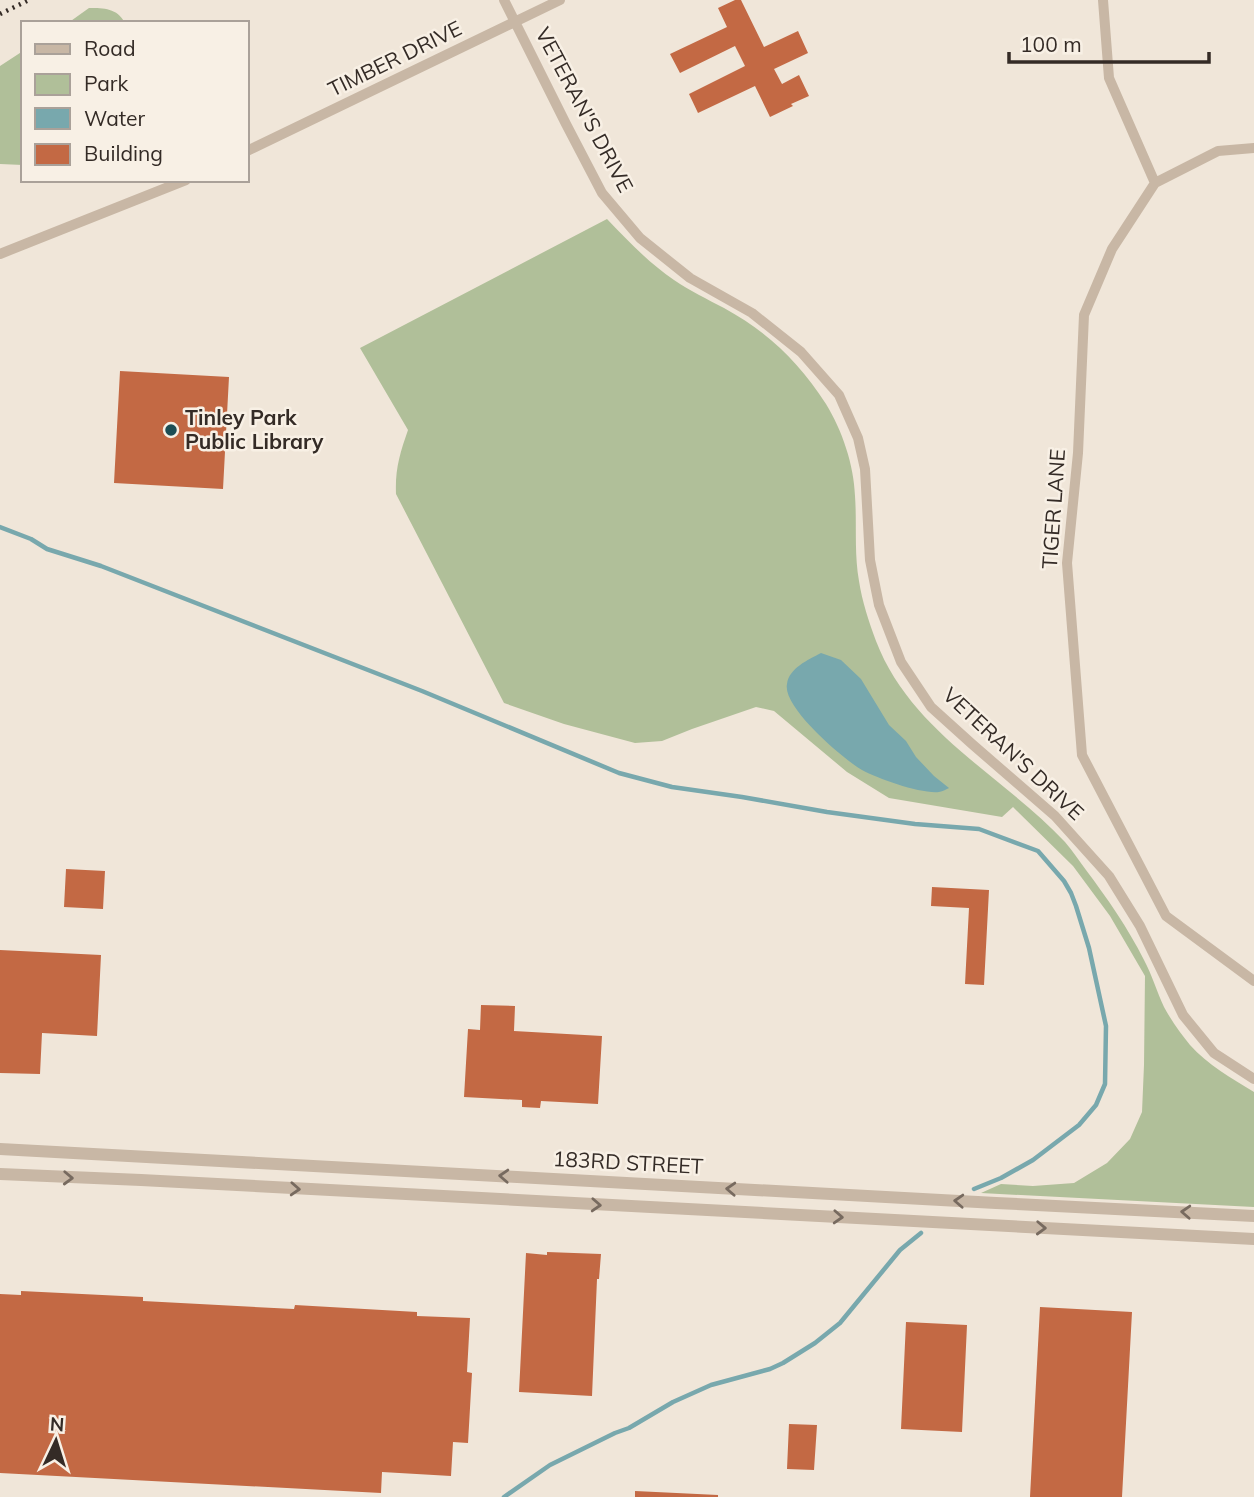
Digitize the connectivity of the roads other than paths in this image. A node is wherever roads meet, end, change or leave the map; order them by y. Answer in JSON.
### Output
{"nodes":[{"id":1,"x":504,"y":0,"type":"edge"},
{"id":2,"x":560,"y":0,"type":"edge"},
{"id":3,"x":1103,"y":0,"type":"edge"},
{"id":4,"x":516,"y":23,"type":"junction"},
{"id":5,"x":1254,"y":148,"type":"edge"},
{"id":6,"x":248,"y":152,"type":"edge"},
{"id":7,"x":181,"y":182,"type":"edge"},
{"id":8,"x":1155,"y":183,"type":"junction"},
{"id":9,"x":0,"y":254,"type":"edge"},
{"id":10,"x":1254,"y":981,"type":"edge"},
{"id":11,"x":1254,"y":1079,"type":"edge"},
{"id":12,"x":0,"y":1149,"type":"edge"},
{"id":13,"x":0,"y":1174,"type":"edge"},
{"id":14,"x":1254,"y":1216,"type":"edge"},
{"id":15,"x":1254,"y":1239,"type":"edge"}],
"edges":[{"from":1,"to":4,"type":"street","name":"VETERAN'S DRIVE"},
{"from":2,"to":4,"type":"street","name":"TIMBER DRIVE"},
{"from":3,"to":8,"type":"street"},
{"from":4,"to":6,"type":"street","name":"TIMBER DRIVE"},
{"from":4,"to":11,"type":"street","name":"VETERAN'S DRIVE"},
{"from":5,"to":8,"type":"street"},
{"from":7,"to":9,"type":"street"},
{"from":8,"to":10,"type":"street","name":"TIGER LANE"},
{"from":14,"to":12,"type":"street","name":"183RD STREET","one_way":true},
{"from":13,"to":15,"type":"street","name":"183RD STREET","one_way":true}]}
